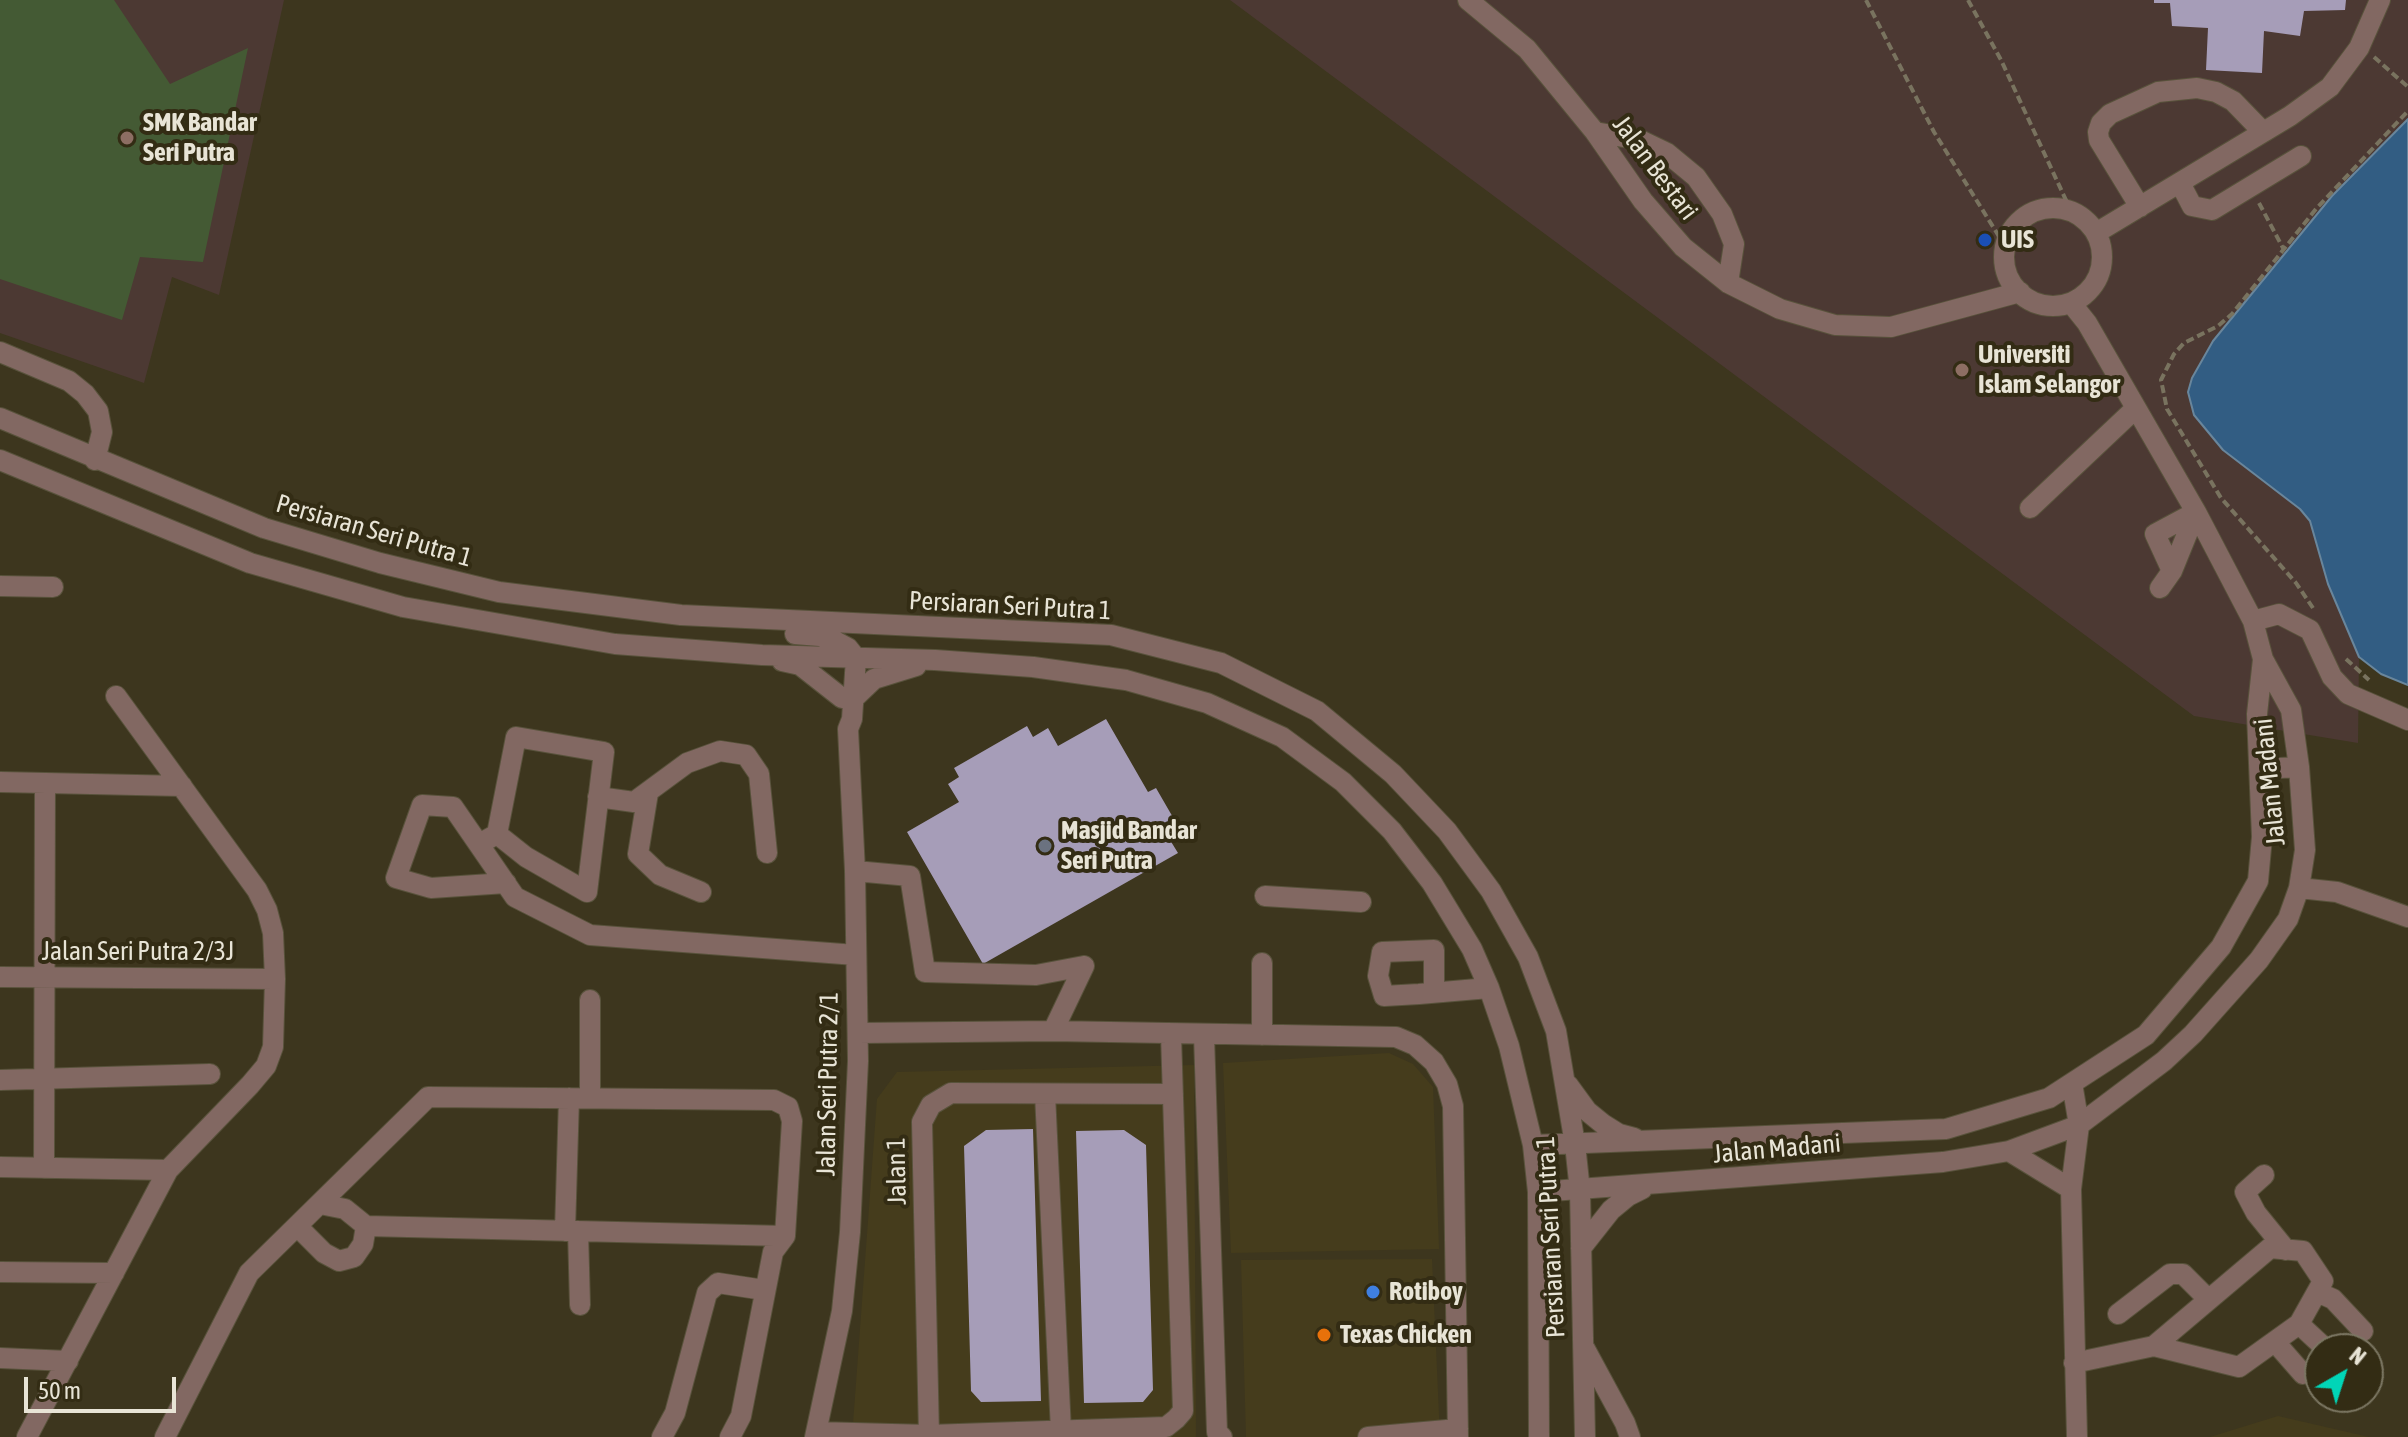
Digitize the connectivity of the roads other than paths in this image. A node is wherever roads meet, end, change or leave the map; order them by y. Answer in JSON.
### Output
{"nodes":[{"id":1,"x":2380,"y":0,"type":"edge"},
{"id":2,"x":1476,"y":2,"type":"edge"},
{"id":3,"x":1595,"y":132,"type":"junction"},
{"id":4,"x":2263,"y":132,"type":"junction"},
{"id":5,"x":2301,"y":156,"type":"dead end"},
{"id":6,"x":2180,"y":183,"type":"junction"},
{"id":7,"x":2140,"y":207,"type":"junction"},
{"id":8,"x":2096,"y":233,"type":"junction"},
{"id":9,"x":1728,"y":283,"type":"junction"},
{"id":10,"x":2020,"y":292,"type":"junction"},
{"id":11,"x":2071,"y":303,"type":"junction"},
{"id":12,"x":0,"y":352,"type":"edge"},
{"id":13,"x":2136,"y":408,"type":"junction"},
{"id":14,"x":0,"y":418,"type":"edge"},
{"id":15,"x":0,"y":460,"type":"edge"},
{"id":16,"x":95,"y":460,"type":"junction"},
{"id":17,"x":2030,"y":508,"type":"dead end"},
{"id":18,"x":2196,"y":512,"type":"junction"},
{"id":19,"x":2172,"y":571,"type":"junction"},
{"id":20,"x":0,"y":586,"type":"edge"},
{"id":21,"x":53,"y":587,"type":"dead end"},
{"id":22,"x":2160,"y":588,"type":"dead end"},
{"id":23,"x":681,"y":615,"type":"junction"},
{"id":24,"x":2253,"y":621,"type":"junction"},
{"id":25,"x":968,"y":630,"type":"junction"},
{"id":26,"x":762,"y":655,"type":"junction"},
{"id":27,"x":848,"y":655,"type":"junction"},
{"id":28,"x":2263,"y":659,"type":"junction"},
{"id":29,"x":935,"y":660,"type":"junction"},
{"id":30,"x":116,"y":696,"type":"dead end"},
{"id":31,"x":848,"y":699,"type":"junction"},
{"id":32,"x":2408,"y":720,"type":"edge"},
{"id":33,"x":2299,"y":767,"type":"junction"},
{"id":34,"x":2260,"y":769,"type":"junction"},
{"id":35,"x":0,"y":782,"type":"edge"},
{"id":36,"x":45,"y":783,"type":"junction"},
{"id":37,"x":182,"y":786,"type":"junction"},
{"id":38,"x":648,"y":793,"type":"junction"},
{"id":39,"x":598,"y":797,"type":"junction"},
{"id":40,"x":488,"y":839,"type":"junction"},
{"id":41,"x":767,"y":853,"type":"dead end"},
{"id":42,"x":855,"y":871,"type":"junction"},
{"id":43,"x":506,"y":883,"type":"junction"},
{"id":44,"x":2299,"y":888,"type":"junction"},
{"id":45,"x":701,"y":892,"type":"dead end"},
{"id":46,"x":1265,"y":896,"type":"dead end"},
{"id":47,"x":1361,"y":902,"type":"dead end"},
{"id":48,"x":2408,"y":917,"type":"edge"},
{"id":49,"x":856,"y":955,"type":"junction"},
{"id":50,"x":1262,"y":963,"type":"dead end"},
{"id":51,"x":0,"y":977,"type":"edge"},
{"id":52,"x":46,"y":978,"type":"junction"},
{"id":53,"x":275,"y":979,"type":"junction"},
{"id":54,"x":1489,"y":988,"type":"junction"},
{"id":55,"x":1434,"y":992,"type":"dead end"},
{"id":56,"x":590,"y":1000,"type":"dead end"},
{"id":57,"x":1053,"y":1031,"type":"junction"},
{"id":58,"x":858,"y":1033,"type":"junction"},
{"id":59,"x":1171,"y":1035,"type":"junction"},
{"id":60,"x":1262,"y":1035,"type":"junction"},
{"id":61,"x":1204,"y":1036,"type":"junction"},
{"id":62,"x":210,"y":1074,"type":"dead end"},
{"id":63,"x":1564,"y":1078,"type":"junction"},
{"id":64,"x":45,"y":1079,"type":"junction"},
{"id":65,"x":0,"y":1080,"type":"edge"},
{"id":66,"x":2072,"y":1083,"type":"junction"},
{"id":67,"x":1045,"y":1094,"type":"junction"},
{"id":68,"x":1173,"y":1094,"type":"junction"},
{"id":69,"x":569,"y":1098,"type":"junction"},
{"id":70,"x":590,"y":1098,"type":"junction"},
{"id":71,"x":2079,"y":1125,"type":"junction"},
{"id":72,"x":1646,"y":1141,"type":"junction"},
{"id":73,"x":1575,"y":1144,"type":"junction"},
{"id":74,"x":1533,"y":1145,"type":"junction"},
{"id":75,"x":2009,"y":1151,"type":"junction"},
{"id":76,"x":0,"y":1167,"type":"edge"},
{"id":77,"x":44,"y":1168,"type":"junction"},
{"id":78,"x":168,"y":1170,"type":"junction"},
{"id":79,"x":2264,"y":1175,"type":"dead end"},
{"id":80,"x":1650,"y":1185,"type":"junction"},
{"id":81,"x":2071,"y":1189,"type":"junction"},
{"id":82,"x":1580,"y":1191,"type":"junction"},
{"id":83,"x":1538,"y":1192,"type":"junction"},
{"id":84,"x":320,"y":1204,"type":"junction"},
{"id":85,"x":297,"y":1226,"type":"junction"},
{"id":86,"x":366,"y":1226,"type":"junction"},
{"id":87,"x":571,"y":1231,"type":"junction"},
{"id":88,"x":785,"y":1236,"type":"junction"},
{"id":89,"x":1581,"y":1248,"type":"junction"},
{"id":90,"x":2286,"y":1250,"type":"junction"},
{"id":91,"x":0,"y":1272,"type":"edge"},
{"id":92,"x":114,"y":1273,"type":"junction"},
{"id":93,"x":764,"y":1290,"type":"junction"},
{"id":94,"x":2317,"y":1292,"type":"junction"},
{"id":95,"x":2208,"y":1299,"type":"junction"},
{"id":96,"x":580,"y":1305,"type":"dead end"},
{"id":97,"x":2118,"y":1314,"type":"dead end"},
{"id":98,"x":2299,"y":1324,"type":"junction"},
{"id":99,"x":2363,"y":1331,"type":"dead end"},
{"id":100,"x":2309,"y":1333,"type":"edge"},
{"id":101,"x":2275,"y":1342,"type":"junction"},
{"id":102,"x":1583,"y":1345,"type":"junction"},
{"id":103,"x":2154,"y":1346,"type":"junction"},
{"id":104,"x":0,"y":1358,"type":"edge"},
{"id":105,"x":68,"y":1361,"type":"junction"},
{"id":106,"x":2074,"y":1363,"type":"junction"},
{"id":107,"x":2303,"y":1374,"type":"dead end"},
{"id":108,"x":1061,"y":1431,"type":"junction"},
{"id":109,"x":1458,"y":1433,"type":"edge"},
{"id":110,"x":816,"y":1435,"type":"edge"},
{"id":111,"x":929,"y":1435,"type":"edge"},
{"id":112,"x":27,"y":1437,"type":"edge"},
{"id":113,"x":165,"y":1437,"type":"edge"},
{"id":114,"x":662,"y":1437,"type":"edge"},
{"id":115,"x":730,"y":1437,"type":"edge"},
{"id":116,"x":1222,"y":1437,"type":"edge"},
{"id":117,"x":1368,"y":1437,"type":"edge"},
{"id":118,"x":1539,"y":1437,"type":"edge"},
{"id":119,"x":1585,"y":1437,"type":"edge"},
{"id":120,"x":1630,"y":1437,"type":"edge"},
{"id":121,"x":2077,"y":1437,"type":"edge"}],
"edges":[{"from":1,"to":4,"type":"street"},
{"from":2,"to":3,"type":"street","name":"Jalan Bestari"},
{"from":3,"to":9,"type":"street","name":"Jalan Bestari"},
{"from":3,"to":9,"type":"street"},
{"from":4,"to":6,"type":"street"},
{"from":4,"to":7,"type":"street"},
{"from":5,"to":6,"type":"street"},
{"from":6,"to":7,"type":"street"},
{"from":7,"to":8,"type":"street"},
{"from":8,"to":10,"type":"street"},
{"from":8,"to":11,"type":"street"},
{"from":9,"to":10,"type":"street","name":"Jalan Bestari"},
{"from":10,"to":11,"type":"street"},
{"from":11,"to":13,"type":"street"},
{"from":12,"to":16,"type":"street"},
{"from":13,"to":17,"type":"street"},
{"from":13,"to":18,"type":"street"},
{"from":14,"to":16,"type":"street","name":"Persiaran Seri Putra 1"},
{"from":15,"to":26,"type":"street","name":"Persiaran Seri Putra 1"},
{"from":16,"to":23,"type":"street","name":"Persiaran Seri Putra 1"},
{"from":18,"to":19,"type":"street"},
{"from":18,"to":19,"type":"street"},
{"from":18,"to":24,"type":"street"},
{"from":19,"to":22,"type":"street"},
{"from":20,"to":21,"type":"street"},
{"from":23,"to":25,"type":"street","name":"Persiaran Seri Putra 1"},
{"from":23,"to":27,"type":"street"},
{"from":24,"to":28,"type":"street"},
{"from":24,"to":32,"type":"street"},
{"from":25,"to":27,"type":"street"},
{"from":25,"to":63,"type":"street","name":"Persiaran Seri Putra 1"},
{"from":26,"to":27,"type":"street","name":"Persiaran Seri Putra 1"},
{"from":26,"to":31,"type":"street"},
{"from":27,"to":29,"type":"street","name":"Persiaran Seri Putra 1"},
{"from":27,"to":31,"type":"street","name":"Jalan Seri Putra 2/1"},
{"from":28,"to":33,"type":"street","name":"Jalan Madani"},
{"from":28,"to":34,"type":"street","name":"Jalan Madani"},
{"from":29,"to":31,"type":"street"},
{"from":29,"to":54,"type":"street","name":"Persiaran Seri Putra 1"},
{"from":30,"to":37,"type":"street"},
{"from":31,"to":42,"type":"street","name":"Jalan Seri Putra 2/1"},
{"from":33,"to":34,"type":"street"},
{"from":33,"to":44,"type":"street","name":"Jalan Madani"},
{"from":34,"to":66,"type":"street","name":"Jalan Madani"},
{"from":35,"to":36,"type":"street"},
{"from":36,"to":37,"type":"street"},
{"from":36,"to":52,"type":"street"},
{"from":37,"to":53,"type":"street"},
{"from":38,"to":39,"type":"street"},
{"from":38,"to":41,"type":"street"},
{"from":38,"to":45,"type":"street"},
{"from":39,"to":40,"type":"street"},
{"from":39,"to":40,"type":"street"},
{"from":40,"to":43,"type":"street"},
{"from":40,"to":43,"type":"street"},
{"from":42,"to":49,"type":"street","name":"Jalan Seri Putra 2/1"},
{"from":42,"to":57,"type":"street"},
{"from":43,"to":49,"type":"street"},
{"from":44,"to":48,"type":"street"},
{"from":44,"to":71,"type":"street","name":"Jalan Madani"},
{"from":46,"to":47,"type":"street"},
{"from":49,"to":58,"type":"street","name":"Jalan Seri Putra 2/1"},
{"from":50,"to":60,"type":"street"},
{"from":51,"to":52,"type":"street","name":"Jalan Seri Putra 2/3J"},
{"from":52,"to":53,"type":"street","name":"Jalan Seri Putra 2/3J"},
{"from":52,"to":64,"type":"street"},
{"from":53,"to":78,"type":"street"},
{"from":54,"to":55,"type":"street"},
{"from":54,"to":74,"type":"street","name":"Persiaran Seri Putra 1"},
{"from":56,"to":70,"type":"street"},
{"from":57,"to":58,"type":"street"},
{"from":57,"to":59,"type":"street"},
{"from":58,"to":110,"type":"street","name":"Jalan Seri Putra 2/1"},
{"from":59,"to":61,"type":"street"},
{"from":59,"to":68,"type":"street"},
{"from":60,"to":61,"type":"street"},
{"from":60,"to":109,"type":"street"},
{"from":61,"to":116,"type":"street"},
{"from":62,"to":64,"type":"street"},
{"from":63,"to":72,"type":"street"},
{"from":63,"to":73,"type":"street","name":"Persiaran Seri Putra 1"},
{"from":64,"to":65,"type":"street"},
{"from":64,"to":77,"type":"street"},
{"from":66,"to":71,"type":"street"},
{"from":66,"to":72,"type":"street","name":"Jalan Madani"},
{"from":67,"to":68,"type":"street","name":"Jalan 1"},
{"from":67,"to":108,"type":"street"},
{"from":67,"to":111,"type":"street","name":"Jalan 1"},
{"from":68,"to":108,"type":"street"},
{"from":69,"to":70,"type":"street"},
{"from":69,"to":84,"type":"street"},
{"from":69,"to":87,"type":"street"},
{"from":70,"to":88,"type":"street"},
{"from":71,"to":75,"type":"street","name":"Jalan Madani"},
{"from":71,"to":81,"type":"street"},
{"from":72,"to":73,"type":"street","name":"Jalan Madani"},
{"from":73,"to":74,"type":"street","name":"Jalan Madani"},
{"from":73,"to":82,"type":"street","name":"Persiaran Seri Putra 1"},
{"from":74,"to":83,"type":"street","name":"Persiaran Seri Putra 1"},
{"from":75,"to":80,"type":"street","name":"Jalan Madani"},
{"from":75,"to":81,"type":"street"},
{"from":76,"to":77,"type":"street"},
{"from":77,"to":78,"type":"street"},
{"from":78,"to":92,"type":"street"},
{"from":79,"to":90,"type":"street"},
{"from":80,"to":82,"type":"street","name":"Jalan Madani"},
{"from":80,"to":89,"type":"street"},
{"from":81,"to":106,"type":"street"},
{"from":82,"to":83,"type":"street","name":"Jalan Madani"},
{"from":82,"to":89,"type":"street","name":"Persiaran Seri Putra 1"},
{"from":83,"to":118,"type":"street","name":"Persiaran Seri Putra 1"},
{"from":84,"to":85,"type":"street"},
{"from":84,"to":86,"type":"street"},
{"from":85,"to":86,"type":"street"},
{"from":85,"to":113,"type":"street"},
{"from":86,"to":87,"type":"street"},
{"from":87,"to":88,"type":"street"},
{"from":87,"to":96,"type":"street"},
{"from":88,"to":93,"type":"street"},
{"from":89,"to":102,"type":"street","name":"Persiaran Seri Putra 1"},
{"from":90,"to":94,"type":"street"},
{"from":90,"to":95,"type":"street"},
{"from":91,"to":92,"type":"street"},
{"from":92,"to":105,"type":"street"},
{"from":93,"to":114,"type":"street"},
{"from":93,"to":115,"type":"street"},
{"from":94,"to":98,"type":"street"},
{"from":94,"to":99,"type":"street"},
{"from":95,"to":97,"type":"street"},
{"from":95,"to":103,"type":"street"},
{"from":98,"to":100,"type":"street"},
{"from":98,"to":101,"type":"street"},
{"from":101,"to":103,"type":"street"},
{"from":101,"to":107,"type":"street"},
{"from":102,"to":119,"type":"street","name":"Persiaran Seri Putra 1"},
{"from":102,"to":120,"type":"street"},
{"from":103,"to":106,"type":"street"},
{"from":104,"to":105,"type":"street"},
{"from":105,"to":112,"type":"street"},
{"from":106,"to":121,"type":"street"},
{"from":108,"to":111,"type":"street"},
{"from":109,"to":117,"type":"street"},
{"from":110,"to":111,"type":"street"}]}
